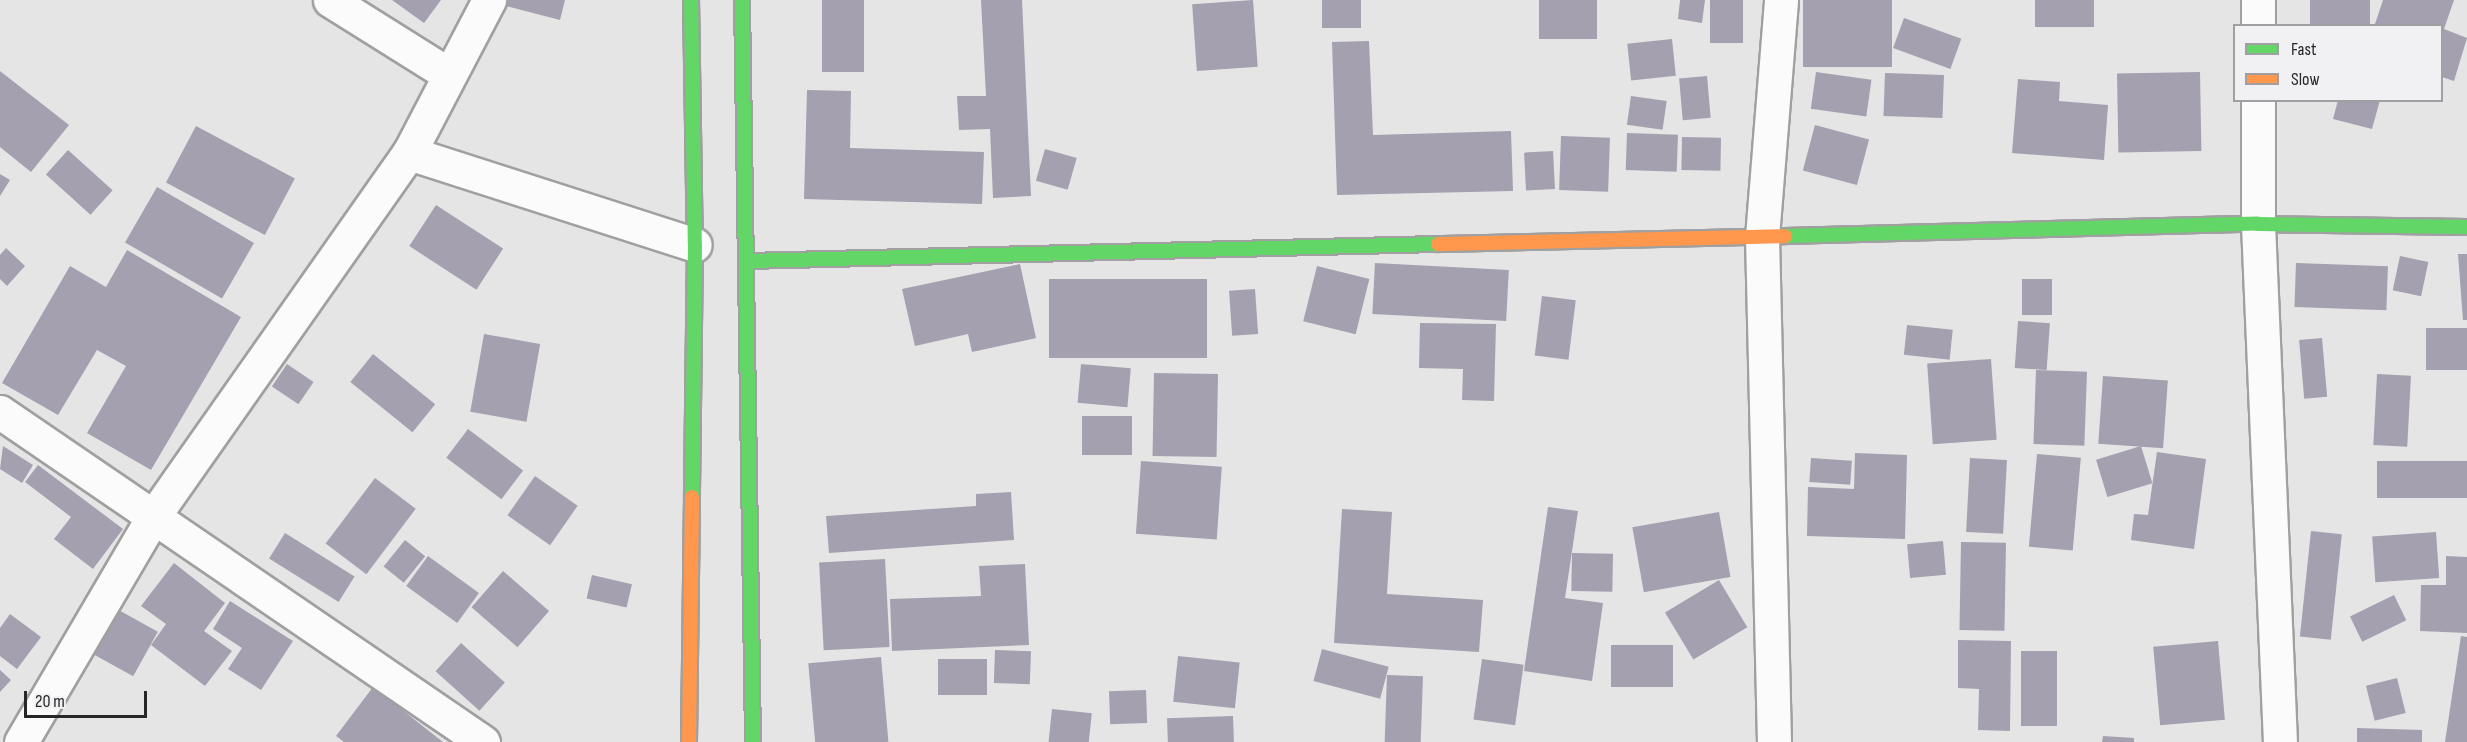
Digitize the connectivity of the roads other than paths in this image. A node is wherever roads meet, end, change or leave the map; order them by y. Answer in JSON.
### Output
{"nodes":[{"id":1,"x":330,"y":0,"type":"edge"},
{"id":2,"x":489,"y":0,"type":"edge"},
{"id":3,"x":691,"y":0,"type":"edge"},
{"id":4,"x":742,"y":0,"type":"edge"},
{"id":5,"x":1781,"y":0,"type":"edge"},
{"id":6,"x":2258,"y":0,"type":"edge"},
{"id":7,"x":2258,"y":24,"type":"edge"},
{"id":8,"x":448,"y":74,"type":"junction"},
{"id":9,"x":2258,"y":102,"type":"edge"},
{"id":10,"x":409,"y":153,"type":"junction"},
{"id":11,"x":2258,"y":224,"type":"junction"},
{"id":12,"x":2467,"y":228,"type":"edge"},
{"id":13,"x":1762,"y":237,"type":"junction"},
{"id":14,"x":695,"y":245,"type":"junction"},
{"id":15,"x":747,"y":261,"type":"junction"},
{"id":16,"x":0,"y":412,"type":"edge"},
{"id":17,"x":155,"y":514,"type":"junction"},
{"id":18,"x":21,"y":742,"type":"edge"},
{"id":19,"x":483,"y":742,"type":"edge"},
{"id":20,"x":689,"y":742,"type":"edge"},
{"id":21,"x":753,"y":742,"type":"edge"},
{"id":22,"x":1774,"y":742,"type":"edge"},
{"id":23,"x":2280,"y":742,"type":"edge"}],
"edges":[{"from":1,"to":8,"type":"street"},
{"from":2,"to":8,"type":"street"},
{"from":3,"to":14,"type":"street"},
{"from":4,"to":15,"type":"street"},
{"from":5,"to":13,"type":"street"},
{"from":6,"to":7,"type":"street"},
{"from":8,"to":10,"type":"street"},
{"from":9,"to":11,"type":"street"},
{"from":10,"to":14,"type":"street"},
{"from":10,"to":17,"type":"street"},
{"from":11,"to":12,"type":"street"},
{"from":11,"to":13,"type":"street"},
{"from":11,"to":23,"type":"street"},
{"from":13,"to":15,"type":"street"},
{"from":13,"to":22,"type":"street"},
{"from":14,"to":20,"type":"street"},
{"from":15,"to":21,"type":"street"},
{"from":16,"to":17,"type":"street"},
{"from":17,"to":18,"type":"street"},
{"from":17,"to":19,"type":"street"}]}
